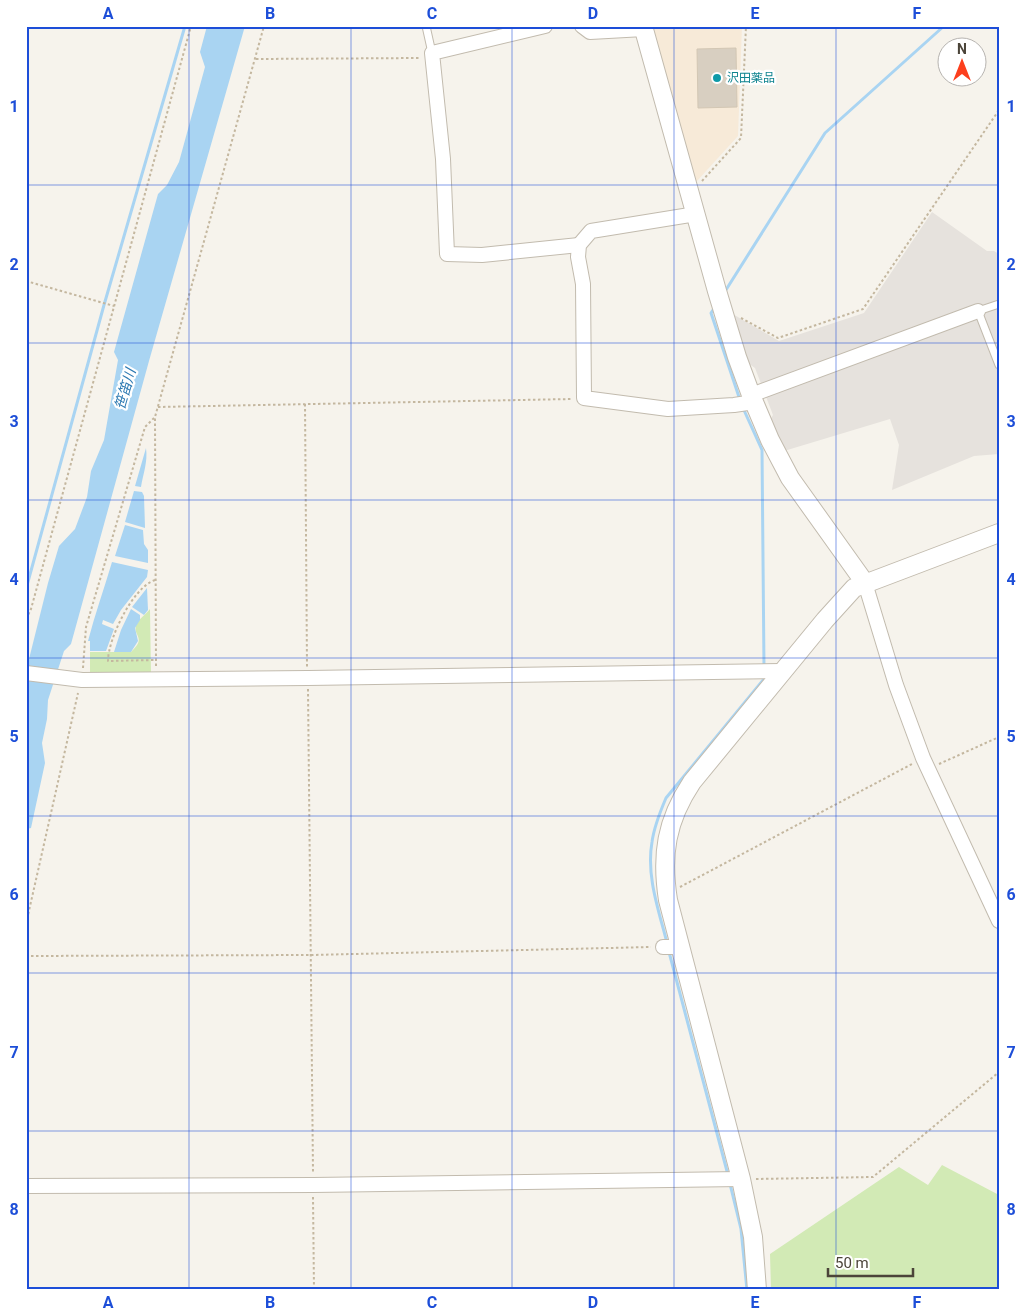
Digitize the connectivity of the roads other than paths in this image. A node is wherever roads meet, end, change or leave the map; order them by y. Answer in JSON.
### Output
{"nodes":[{"id":1,"x":426,"y":26,"type":"edge"},
{"id":2,"x":545,"y":26,"type":"edge"},
{"id":3,"x":582,"y":26,"type":"edge"},
{"id":4,"x":644,"y":28,"type":"edge"},
{"id":5,"x":432,"y":53,"type":"junction"},
{"id":6,"x":696,"y":214,"type":"junction"},
{"id":7,"x":579,"y":245,"type":"junction"},
{"id":8,"x":999,"y":304,"type":"edge"},
{"id":9,"x":978,"y":311,"type":"junction"},
{"id":10,"x":999,"y":365,"type":"edge"},
{"id":11,"x":746,"y":401,"type":"junction"},
{"id":12,"x":999,"y":533,"type":"edge"},
{"id":13,"x":865,"y":583,"type":"junction"},
{"id":14,"x":771,"y":671,"type":"junction"},
{"id":15,"x":26,"y":673,"type":"edge"},
{"id":16,"x":999,"y":921,"type":"edge"},
{"id":17,"x":733,"y":1179,"type":"junction"},
{"id":18,"x":26,"y":1186,"type":"edge"},
{"id":19,"x":757,"y":1290,"type":"edge"}],
"edges":[{"from":1,"to":5,"type":"lane"},
{"from":2,"to":5,"type":"street"},
{"from":3,"to":4,"type":"street"},
{"from":4,"to":6,"type":"street"},
{"from":5,"to":7,"type":"street"},
{"from":6,"to":7,"type":"street"},
{"from":6,"to":11,"type":"street"},
{"from":7,"to":11,"type":"street"},
{"from":8,"to":9,"type":"lane"},
{"from":9,"to":10,"type":"lane"},
{"from":9,"to":11,"type":"street"},
{"from":11,"to":13,"type":"street"},
{"from":12,"to":13,"type":"street"},
{"from":13,"to":14,"type":"street"},
{"from":13,"to":16,"type":"street"},
{"from":14,"to":15,"type":"street"},
{"from":14,"to":17,"type":"street"},
{"from":17,"to":18,"type":"street"},
{"from":17,"to":19,"type":"street"}]}
